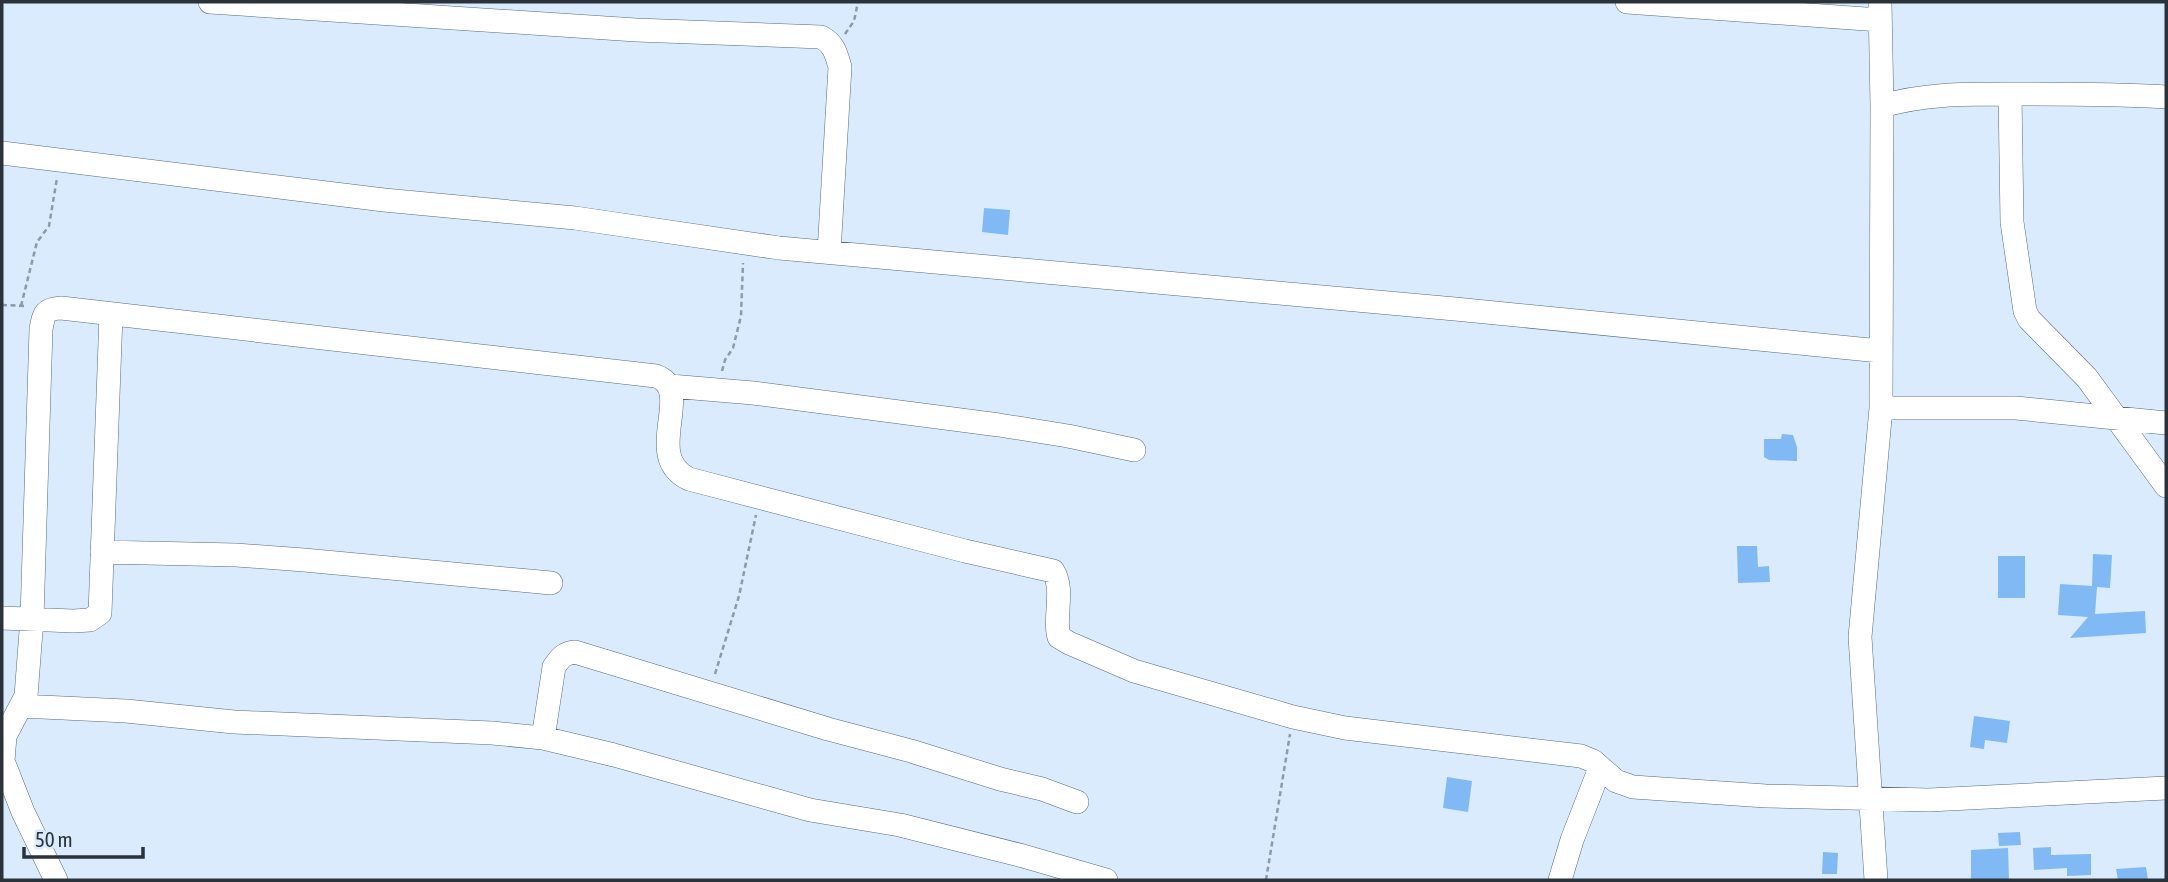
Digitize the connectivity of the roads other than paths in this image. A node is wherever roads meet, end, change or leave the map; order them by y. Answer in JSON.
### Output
{"nodes":[{"id":1,"x":210,"y":2,"type":"edge"},
{"id":2,"x":1626,"y":2,"type":"edge"},
{"id":3,"x":1880,"y":11,"type":"edge"},
{"id":4,"x":2010,"y":94,"type":"junction"},
{"id":5,"x":2166,"y":97,"type":"edge"},
{"id":6,"x":1882,"y":106,"type":"junction"},
{"id":7,"x":2,"y":153,"type":"edge"},
{"id":8,"x":829,"y":253,"type":"junction"},
{"id":9,"x":111,"y":315,"type":"junction"},
{"id":10,"x":1880,"y":351,"type":"junction"},
{"id":11,"x":670,"y":386,"type":"junction"},
{"id":12,"x":1881,"y":408,"type":"junction"},
{"id":13,"x":2116,"y":418,"type":"junction"},
{"id":14,"x":2166,"y":423,"type":"edge"},
{"id":15,"x":1134,"y":450,"type":"dead end"},
{"id":16,"x":2166,"y":486,"type":"edge"},
{"id":17,"x":102,"y":552,"type":"junction"},
{"id":18,"x":551,"y":583,"type":"dead end"},
{"id":19,"x":2,"y":618,"type":"edge"},
{"id":20,"x":32,"y":618,"type":"junction"},
{"id":21,"x":21,"y":706,"type":"junction"},
{"id":22,"x":543,"y":738,"type":"junction"},
{"id":23,"x":1600,"y":768,"type":"junction"},
{"id":24,"x":2166,"y":788,"type":"edge"},
{"id":25,"x":1869,"y":800,"type":"junction"},
{"id":26,"x":1076,"y":802,"type":"dead end"},
{"id":27,"x":56,"y":880,"type":"edge"},
{"id":28,"x":1106,"y":880,"type":"edge"},
{"id":29,"x":1560,"y":880,"type":"edge"},
{"id":30,"x":1876,"y":880,"type":"edge"}],
"edges":[{"from":1,"to":8,"type":"street"},
{"from":2,"to":3,"type":"street"},
{"from":3,"to":6,"type":"street"},
{"from":4,"to":5,"type":"street"},
{"from":4,"to":6,"type":"street"},
{"from":4,"to":13,"type":"street"},
{"from":6,"to":10,"type":"street"},
{"from":7,"to":8,"type":"street"},
{"from":8,"to":10,"type":"street"},
{"from":9,"to":11,"type":"street"},
{"from":9,"to":17,"type":"street"},
{"from":9,"to":20,"type":"street"},
{"from":10,"to":12,"type":"street"},
{"from":11,"to":15,"type":"street"},
{"from":11,"to":23,"type":"street"},
{"from":12,"to":13,"type":"street"},
{"from":12,"to":25,"type":"street"},
{"from":13,"to":14,"type":"street"},
{"from":13,"to":16,"type":"street"},
{"from":17,"to":18,"type":"street"},
{"from":17,"to":20,"type":"street"},
{"from":19,"to":20,"type":"street"},
{"from":20,"to":21,"type":"street"},
{"from":21,"to":22,"type":"street"},
{"from":21,"to":27,"type":"street"},
{"from":22,"to":26,"type":"street"},
{"from":22,"to":28,"type":"street"},
{"from":23,"to":25,"type":"street"},
{"from":23,"to":29,"type":"street"},
{"from":24,"to":25,"type":"street"},
{"from":25,"to":30,"type":"street"}]}
